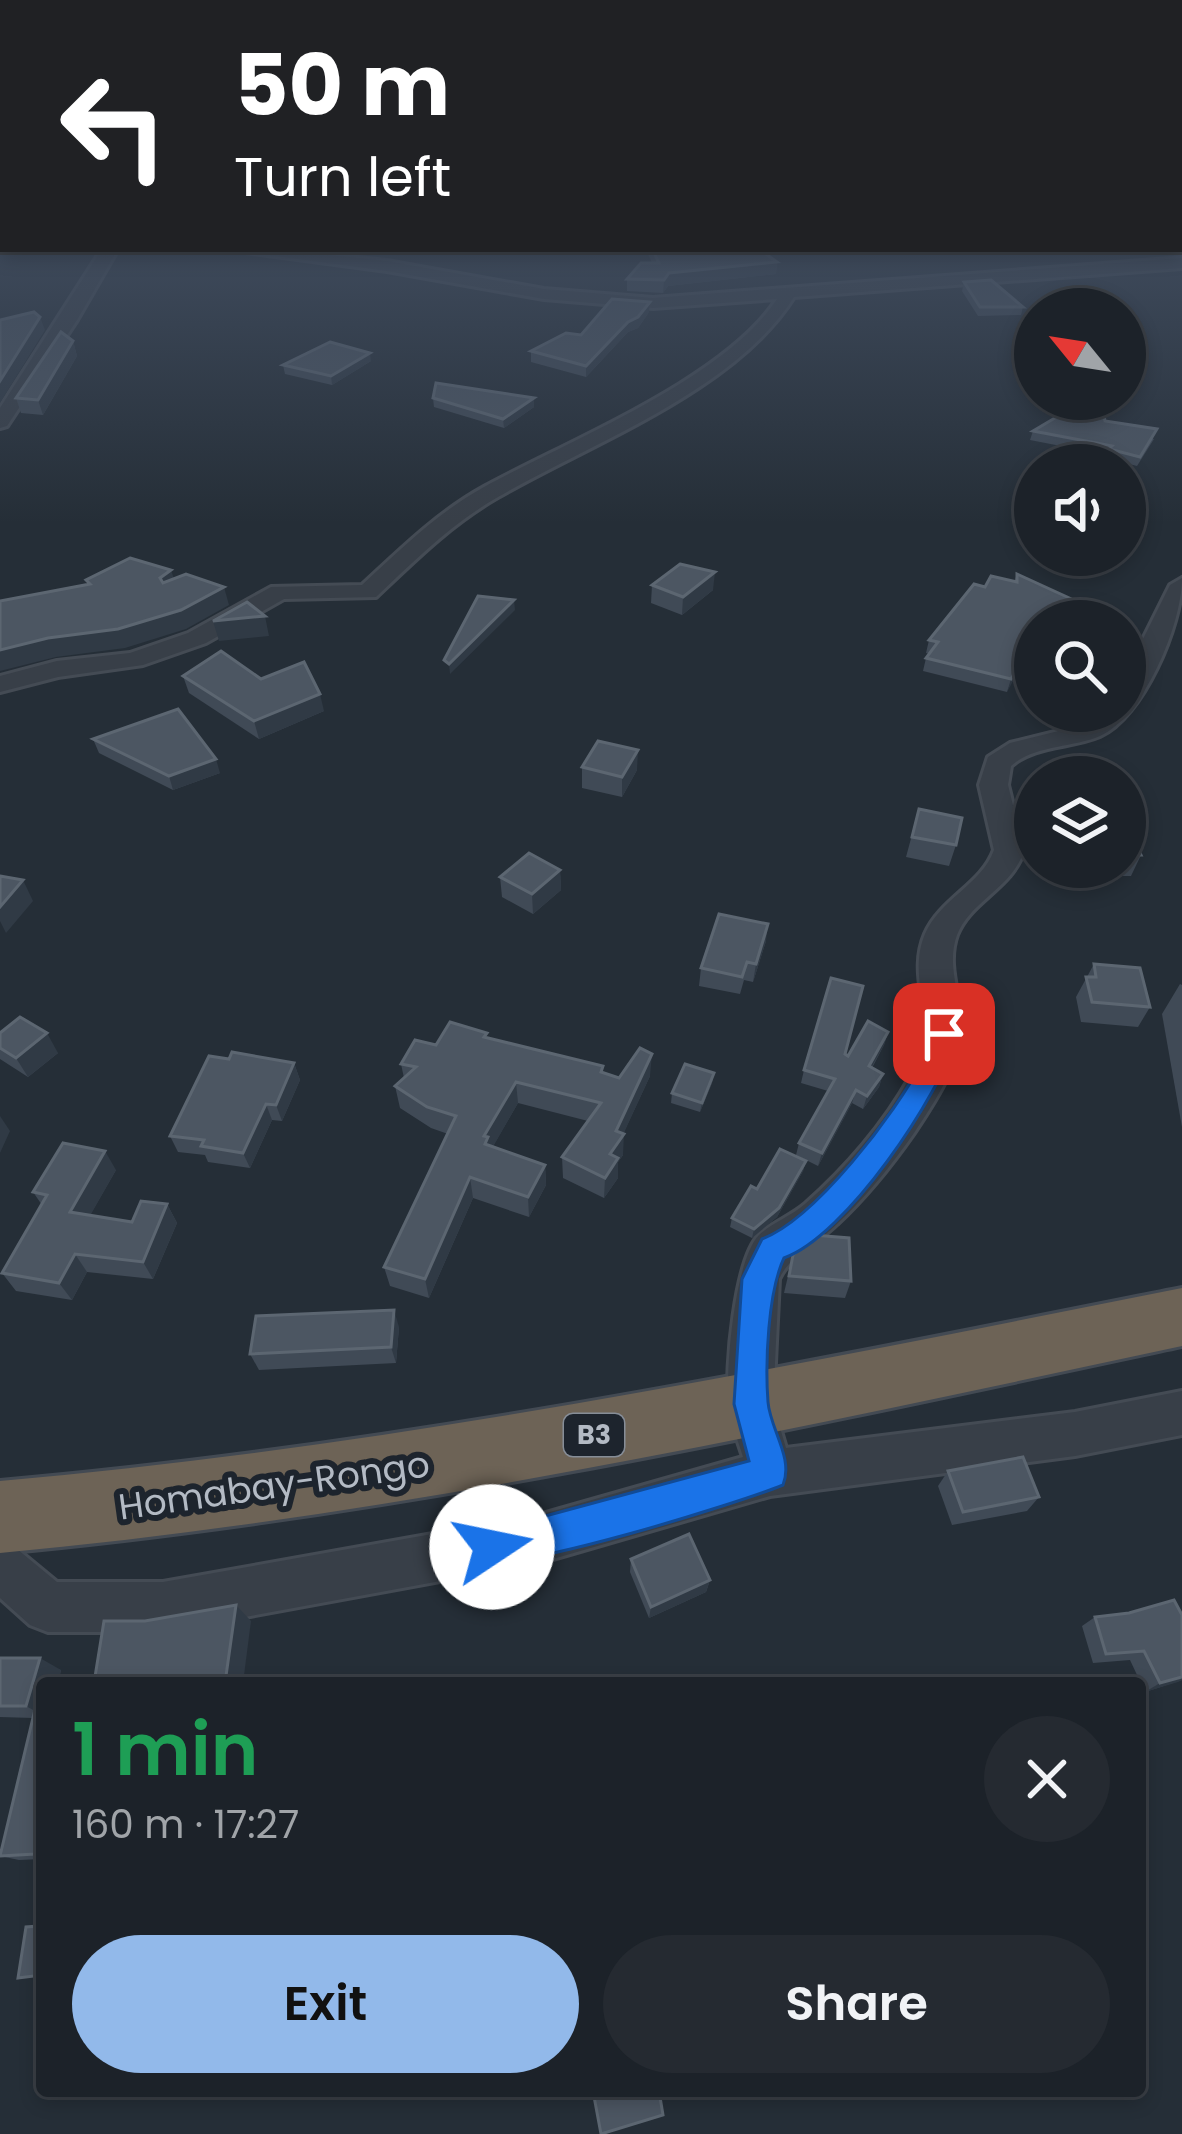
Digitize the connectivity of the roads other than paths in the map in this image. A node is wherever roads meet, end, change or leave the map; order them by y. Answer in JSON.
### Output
{"nodes":[{"id":1,"x":67,"y":324,"type":"edge"},
{"id":2,"x":769,"y":324,"type":"edge"},
{"id":3,"x":0,"y":422,"type":"edge"},
{"id":4,"x":1182,"y":585,"type":"edge"},
{"id":5,"x":1146,"y":658,"type":"edge"},
{"id":6,"x":0,"y":684,"type":"edge"},
{"id":7,"x":1094,"y":732,"type":"edge"},
{"id":8,"x":1182,"y":1317,"type":"edge"},
{"id":9,"x":751,"y":1404,"type":"junction"},
{"id":10,"x":1182,"y":1413,"type":"edge"},
{"id":11,"x":770,"y":1473,"type":"junction"},
{"id":12,"x":0,"y":1517,"type":"edge"},
{"id":13,"x":0,"y":1566,"type":"edge"}],
"edges":[{"from":1,"to":3,"type":"street"},
{"from":2,"to":6,"type":"street"},
{"from":4,"to":5,"type":"street"},
{"from":7,"to":9,"type":"street"},
{"from":8,"to":9,"type":"highway","name":"Homabay-Rongo","number":"B3"},
{"from":9,"to":11,"type":"street"},
{"from":9,"to":12,"type":"highway","name":"Homabay-Rongo","number":"B3"},
{"from":10,"to":11,"type":"street"},
{"from":11,"to":13,"type":"street"}]}
